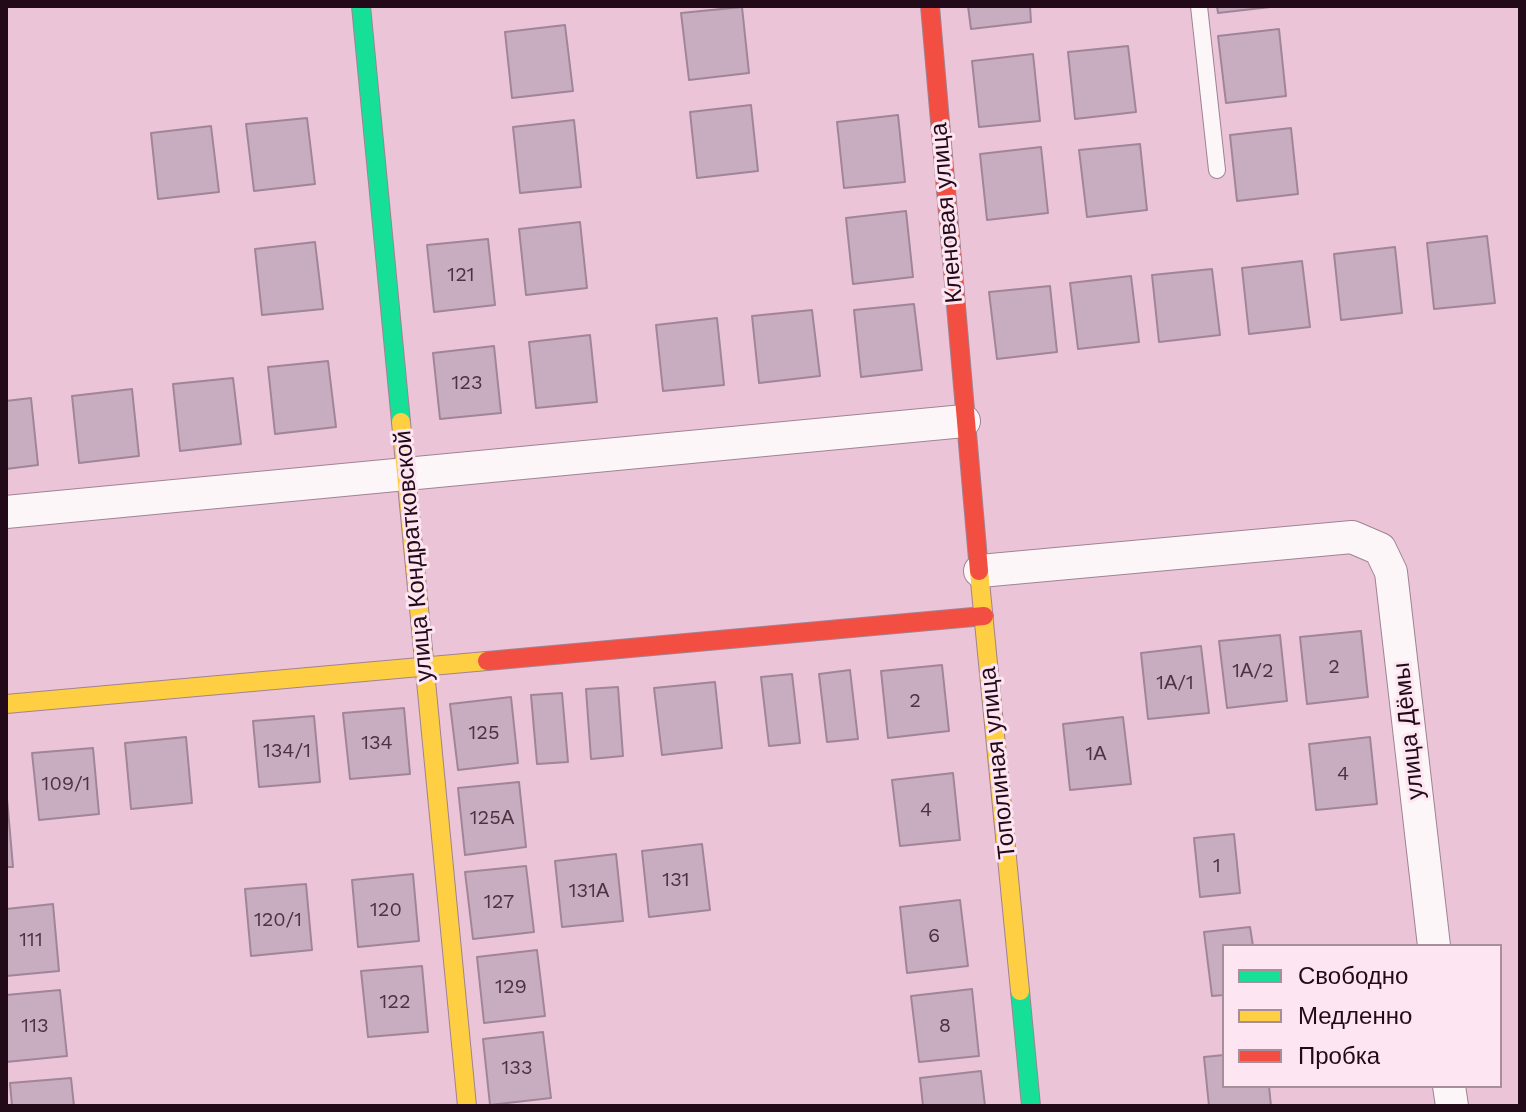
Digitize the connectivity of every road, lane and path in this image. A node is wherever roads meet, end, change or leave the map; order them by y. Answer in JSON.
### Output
{"nodes":[{"id":1,"x":361,"y":6,"type":"edge"},
{"id":2,"x":930,"y":6,"type":"edge"},
{"id":3,"x":1199,"y":6,"type":"edge"},
{"id":4,"x":1217,"y":170,"type":"dead end"},
{"id":5,"x":964,"y":421,"type":"junction"},
{"id":6,"x":406,"y":474,"type":"junction"},
{"id":7,"x":6,"y":512,"type":"edge"},
{"id":8,"x":980,"y":571,"type":"junction"},
{"id":9,"x":984,"y":616,"type":"junction"},
{"id":10,"x":425,"y":668,"type":"junction"},
{"id":11,"x":6,"y":704,"type":"edge"},
{"id":12,"x":1434,"y":944,"type":"edge"},
{"id":13,"x":467,"y":1106,"type":"edge"},
{"id":14,"x":1031,"y":1106,"type":"edge"}],
"edges":[{"from":1,"to":6,"type":"street","name":"улица Кондратковской"},
{"from":2,"to":5,"type":"street","name":"Кленовая улица"},
{"from":3,"to":4,"type":"lane"},
{"from":5,"to":6,"type":"street"},
{"from":5,"to":8,"type":"street","name":"Тополиная улица"},
{"from":6,"to":7,"type":"street"},
{"from":6,"to":10,"type":"street","name":"улица Кондратковской"},
{"from":8,"to":9,"type":"street","name":"Тополиная улица"},
{"from":8,"to":12,"type":"street","name":"улица Дёмы"},
{"from":9,"to":10,"type":"street"},
{"from":9,"to":14,"type":"street","name":"Тополиная улица"},
{"from":10,"to":11,"type":"street"},
{"from":10,"to":13,"type":"street","name":"улица Кондратковской"}]}
